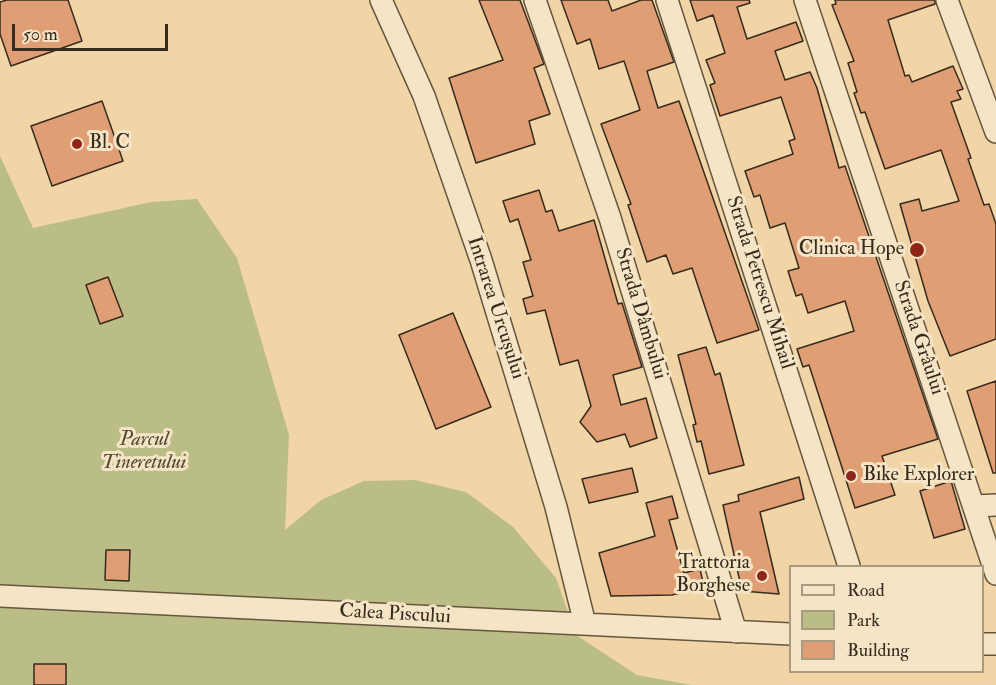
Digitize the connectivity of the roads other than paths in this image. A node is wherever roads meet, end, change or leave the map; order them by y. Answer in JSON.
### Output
{"nodes":[{"id":1,"x":381,"y":0,"type":"edge"},
{"id":2,"x":535,"y":0,"type":"edge"},
{"id":3,"x":667,"y":0,"type":"edge"},
{"id":4,"x":805,"y":0,"type":"edge"},
{"id":5,"x":947,"y":0,"type":"edge"},
{"id":6,"x":996,"y":132,"type":"edge"},
{"id":7,"x":996,"y":505,"type":"edge"},
{"id":8,"x":975,"y":506,"type":"junction"},
{"id":9,"x":848,"y":565,"type":"edge"},
{"id":10,"x":996,"y":574,"type":"edge"},
{"id":11,"x":0,"y":596,"type":"edge"},
{"id":12,"x":585,"y":624,"type":"junction"},
{"id":13,"x":736,"y":632,"type":"junction"},
{"id":14,"x":789,"y":634,"type":"edge"}],
"edges":[{"from":1,"to":12,"type":"street","name":"Intrarea Urcușului"},
{"from":2,"to":13,"type":"street","name":"Strada Dâmbului"},
{"from":3,"to":9,"type":"street","name":"Strada Petrescu Mihail"},
{"from":4,"to":8,"type":"street","name":"Strada Grâului"},
{"from":5,"to":6,"type":"street"},
{"from":7,"to":8,"type":"street"},
{"from":8,"to":10,"type":"street","name":"Strada Grâului"},
{"from":11,"to":12,"type":"street","name":"Calea Piscului"},
{"from":12,"to":13,"type":"street","name":"Calea Piscului"},
{"from":13,"to":14,"type":"street","name":"Calea Piscului"}]}
